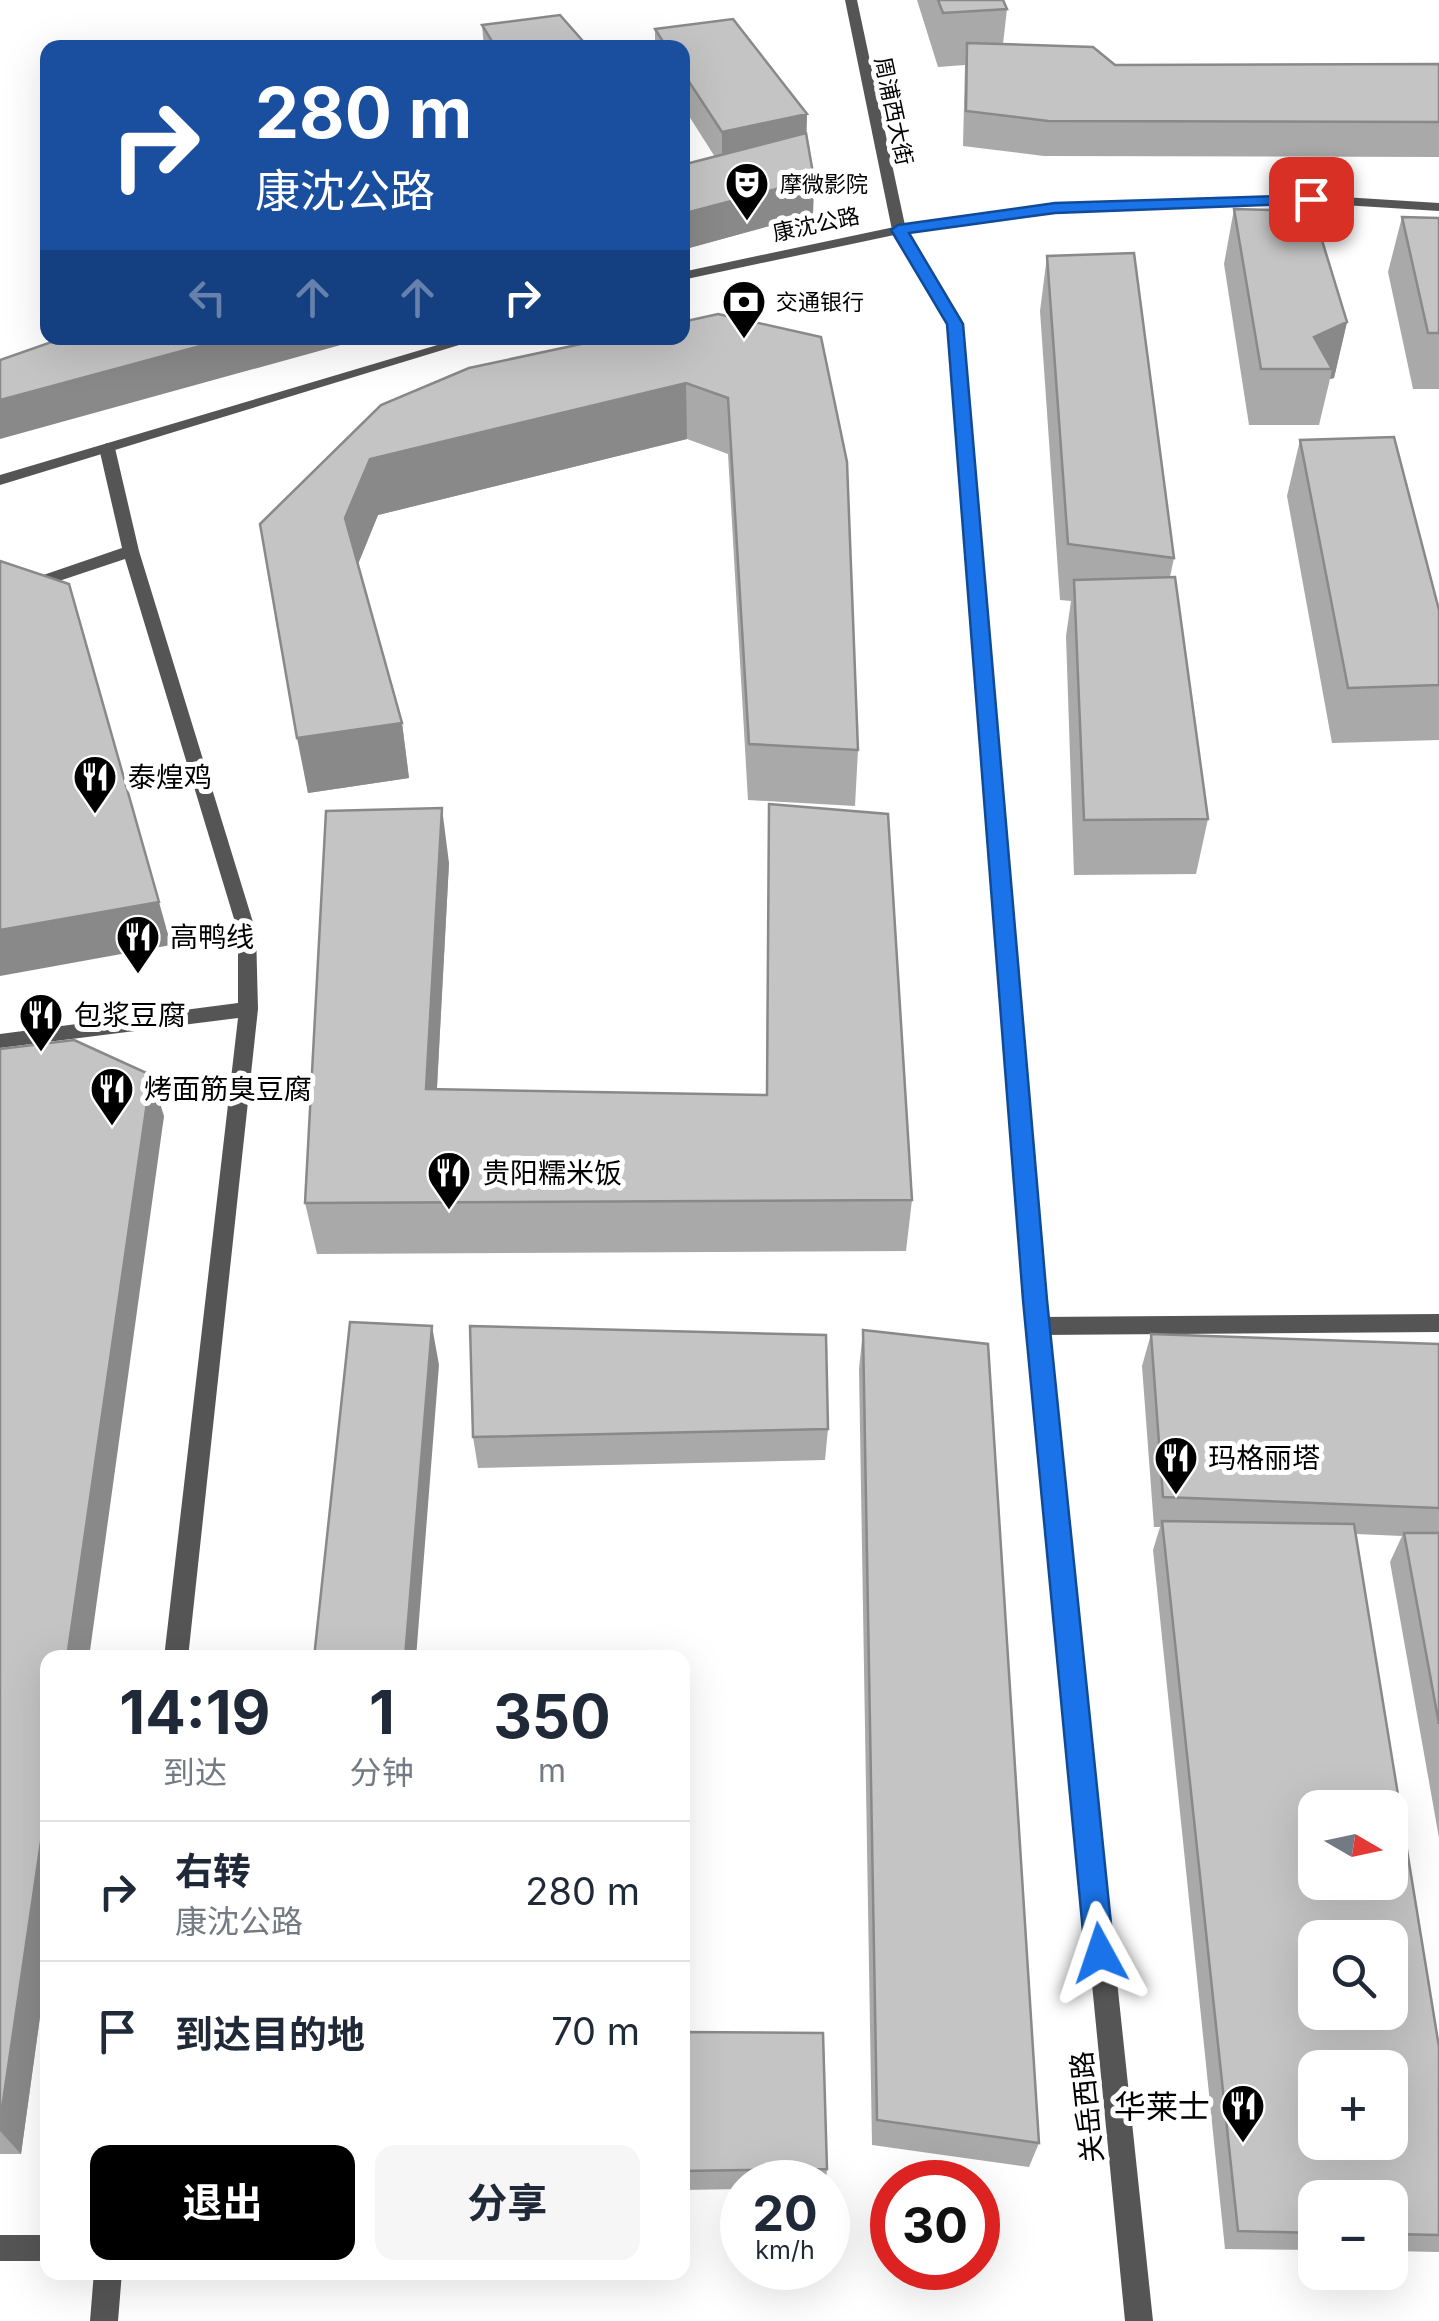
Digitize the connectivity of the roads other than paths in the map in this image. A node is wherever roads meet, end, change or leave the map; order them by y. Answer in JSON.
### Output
{"nodes":[{"id":1,"x":851,"y":0,"type":"edge"},
{"id":2,"x":1439,"y":206,"type":"edge"},
{"id":3,"x":898,"y":230,"type":"junction"},
{"id":4,"x":690,"y":274,"type":"edge"},
{"id":5,"x":453,"y":345,"type":"edge"},
{"id":6,"x":107,"y":448,"type":"junction"},
{"id":7,"x":0,"y":480,"type":"edge"},
{"id":8,"x":131,"y":551,"type":"junction"},
{"id":9,"x":15,"y":591,"type":"edge"},
{"id":10,"x":248,"y":1009,"type":"junction"},
{"id":11,"x":0,"y":1041,"type":"edge"},
{"id":12,"x":1439,"y":1323,"type":"edge"},
{"id":13,"x":1038,"y":1326,"type":"junction"},
{"id":14,"x":177,"y":1650,"type":"edge"},
{"id":15,"x":0,"y":2248,"type":"edge"},
{"id":16,"x":40,"y":2248,"type":"edge"},
{"id":17,"x":107,"y":2280,"type":"edge"},
{"id":18,"x":104,"y":2321,"type":"edge"},
{"id":19,"x":1139,"y":2321,"type":"edge"}],
"edges":[{"from":1,"to":3,"type":"street","name":"周浦西大街"},
{"from":2,"to":3,"type":"street","name":"康沈公路"},
{"from":3,"to":4,"type":"street","name":"康沈公路"},
{"from":3,"to":13,"type":"street","name":"关岳西路"},
{"from":5,"to":6,"type":"street"},
{"from":6,"to":7,"type":"street"},
{"from":6,"to":8,"type":"street"},
{"from":8,"to":9,"type":"street"},
{"from":8,"to":10,"type":"street"},
{"from":10,"to":11,"type":"street"},
{"from":10,"to":14,"type":"street"},
{"from":12,"to":13,"type":"street"},
{"from":13,"to":19,"type":"street","name":"关岳西路"},
{"from":15,"to":16,"type":"street"},
{"from":17,"to":18,"type":"street"}]}
